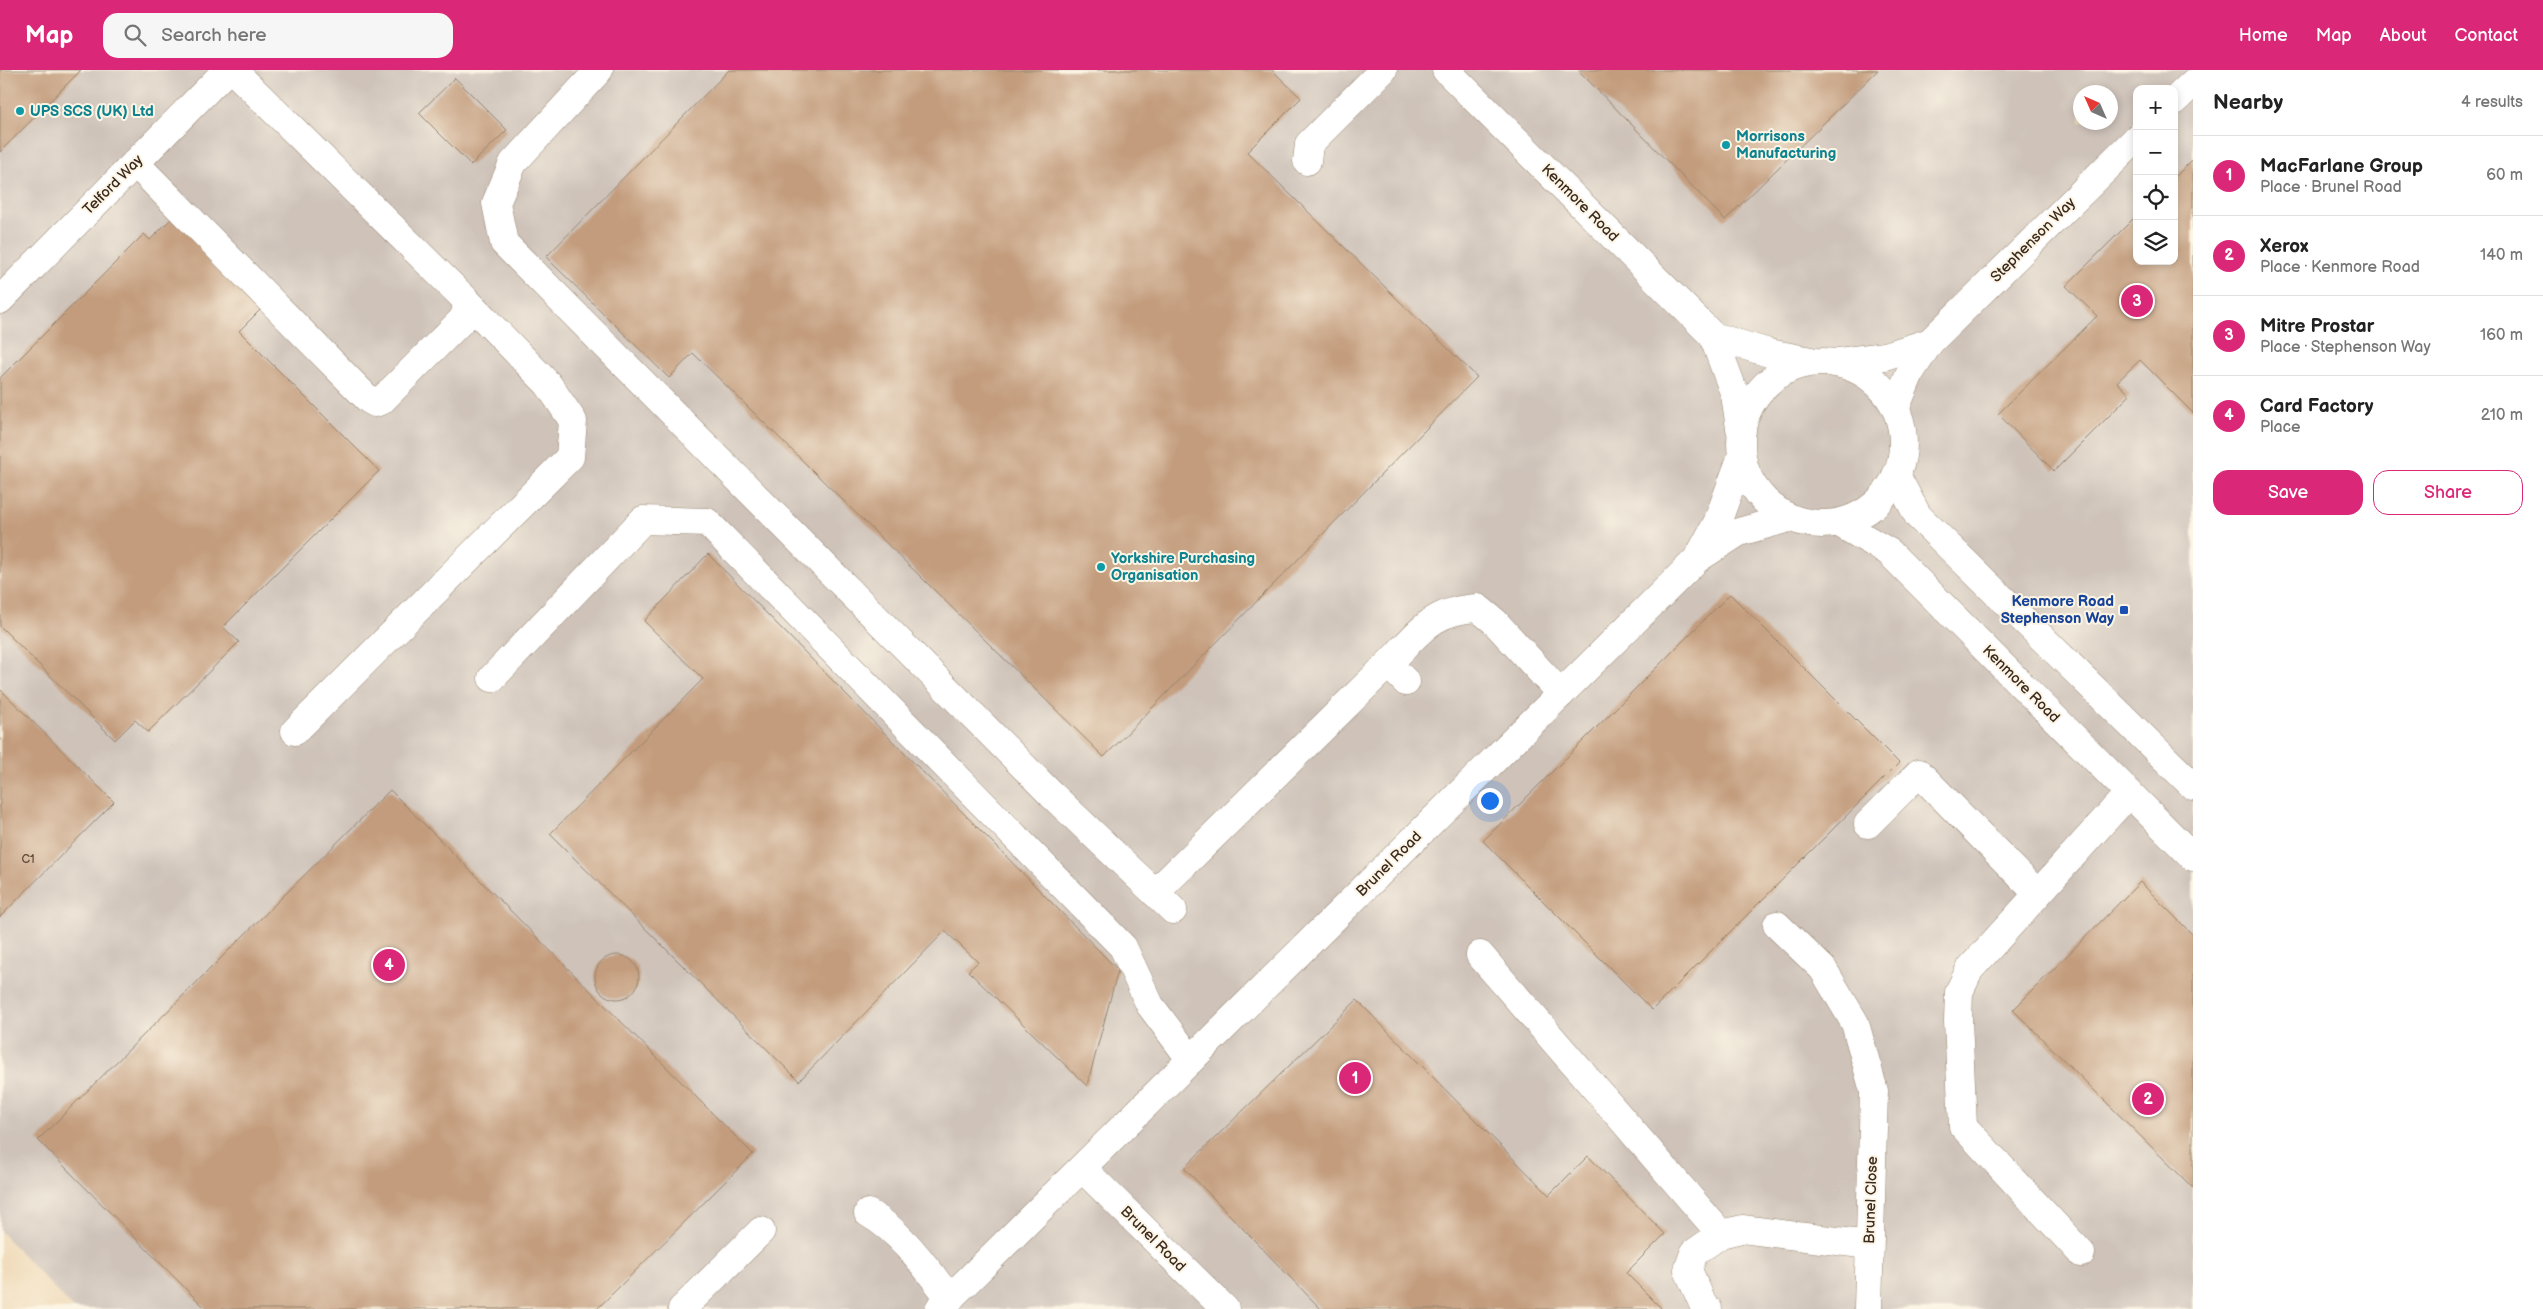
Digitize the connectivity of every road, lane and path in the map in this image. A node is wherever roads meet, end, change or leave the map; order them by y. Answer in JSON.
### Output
{"nodes":[{"id":1,"x":227,"y":70,"type":"edge"},
{"id":2,"x":233,"y":70,"type":"edge"},
{"id":3,"x":599,"y":70,"type":"edge"},
{"id":4,"x":1383,"y":70,"type":"edge"},
{"id":5,"x":1446,"y":70,"type":"edge"},
{"id":6,"x":2193,"y":83,"type":"edge"},
{"id":7,"x":2178,"y":97,"type":"edge"},
{"id":8,"x":2133,"y":142,"type":"edge"},
{"id":9,"x":1307,"y":161,"type":"dead end"},
{"id":10,"x":135,"y":163,"type":"junction"},
{"id":11,"x":464,"y":298,"type":"junction"},
{"id":12,"x":0,"y":300,"type":"edge"},
{"id":13,"x":1713,"y":336,"type":"junction"},
{"id":14,"x":1930,"y":342,"type":"junction"},
{"id":15,"x":1825,"y":362,"type":"junction"},
{"id":16,"x":1896,"y":407,"type":"junction"},
{"id":17,"x":1740,"y":431,"type":"junction"},
{"id":18,"x":1741,"y":458,"type":"junction"},
{"id":19,"x":1896,"y":475,"type":"junction"},
{"id":20,"x":1789,"y":518,"type":"junction"},
{"id":21,"x":1839,"y":523,"type":"junction"},
{"id":22,"x":1697,"y":560,"type":"junction"},
{"id":23,"x":1394,"y":658,"type":"junction"},
{"id":24,"x":492,"y":678,"type":"dead end"},
{"id":25,"x":1406,"y":682,"type":"dead end"},
{"id":26,"x":1561,"y":694,"type":"junction"},
{"id":27,"x":294,"y":732,"type":"dead end"},
{"id":28,"x":2193,"y":786,"type":"edge"},
{"id":29,"x":2129,"y":793,"type":"junction"},
{"id":30,"x":1868,"y":824,"type":"dead end"},
{"id":31,"x":2193,"y":857,"type":"edge"},
{"id":32,"x":2038,"y":894,"type":"junction"},
{"id":33,"x":1777,"y":925,"type":"dead end"},
{"id":34,"x":1480,"y":955,"type":"dead end"},
{"id":35,"x":1191,"y":1060,"type":"junction"},
{"id":36,"x":1082,"y":1168,"type":"junction"},
{"id":37,"x":868,"y":1213,"type":"dead end"},
{"id":38,"x":761,"y":1231,"type":"dead end"},
{"id":39,"x":1721,"y":1234,"type":"junction"},
{"id":40,"x":1870,"y":1245,"type":"junction"},
{"id":41,"x":2081,"y":1253,"type":"dead end"},
{"id":42,"x":945,"y":1304,"type":"edge"},
{"id":43,"x":682,"y":1309,"type":"edge"},
{"id":44,"x":1225,"y":1309,"type":"edge"},
{"id":45,"x":1708,"y":1309,"type":"edge"},
{"id":46,"x":1868,"y":1309,"type":"edge"}],
"edges":[{"from":1,"to":10,"type":"street","name":"Telford Way"},
{"from":2,"to":11,"type":"street"},
{"from":3,"to":23,"type":"street"},
{"from":4,"to":9,"type":"street"},
{"from":5,"to":13,"type":"street","name":"Kenmore Road"},
{"from":6,"to":7,"type":"street"},
{"from":8,"to":14,"type":"street","name":"Stephenson Way"},
{"from":10,"to":11,"type":"street"},
{"from":10,"to":12,"type":"street","name":"Telford Way"},
{"from":11,"to":27,"type":"street"},
{"from":13,"to":15,"type":"street","name":"Kenmore Road"},
{"from":13,"to":17,"type":"street","name":"Kenmore Road"},
{"from":14,"to":15,"type":"street","name":"Stephenson Way"},
{"from":14,"to":16,"type":"street","name":"Stephenson Way"},
{"from":15,"to":16,"type":"street","name":"Kenmore Road"},
{"from":15,"to":17,"type":"street","name":"Kenmore Road"},
{"from":16,"to":19,"type":"street","name":"Kenmore Road"},
{"from":17,"to":18,"type":"street","name":"Kenmore Road"},
{"from":18,"to":20,"type":"street","name":"Kenmore Road"},
{"from":18,"to":22,"type":"street","name":"Brunel Road"},
{"from":19,"to":21,"type":"street","name":"Kenmore Road"},
{"from":19,"to":28,"type":"street"},
{"from":20,"to":21,"type":"street","name":"Kenmore Road"},
{"from":20,"to":22,"type":"street","name":"Brunel Road"},
{"from":21,"to":29,"type":"street","name":"Kenmore Road"},
{"from":22,"to":26,"type":"street","name":"Brunel Road"},
{"from":23,"to":25,"type":"street"},
{"from":23,"to":26,"type":"street"},
{"from":24,"to":35,"type":"street"},
{"from":26,"to":35,"type":"street","name":"Brunel Road"},
{"from":29,"to":31,"type":"street","name":"Kenmore Road"},
{"from":29,"to":32,"type":"street"},
{"from":30,"to":32,"type":"street"},
{"from":32,"to":41,"type":"street"},
{"from":33,"to":40,"type":"street","name":"Brunel Close"},
{"from":34,"to":39,"type":"street"},
{"from":35,"to":36,"type":"street","name":"Brunel Road"},
{"from":36,"to":42,"type":"street","name":"Brunel Road"},
{"from":36,"to":44,"type":"street","name":"Brunel Road"},
{"from":37,"to":42,"type":"street"},
{"from":38,"to":43,"type":"street"},
{"from":39,"to":40,"type":"street"},
{"from":39,"to":45,"type":"street"},
{"from":40,"to":46,"type":"street","name":"Brunel Close"}]}
